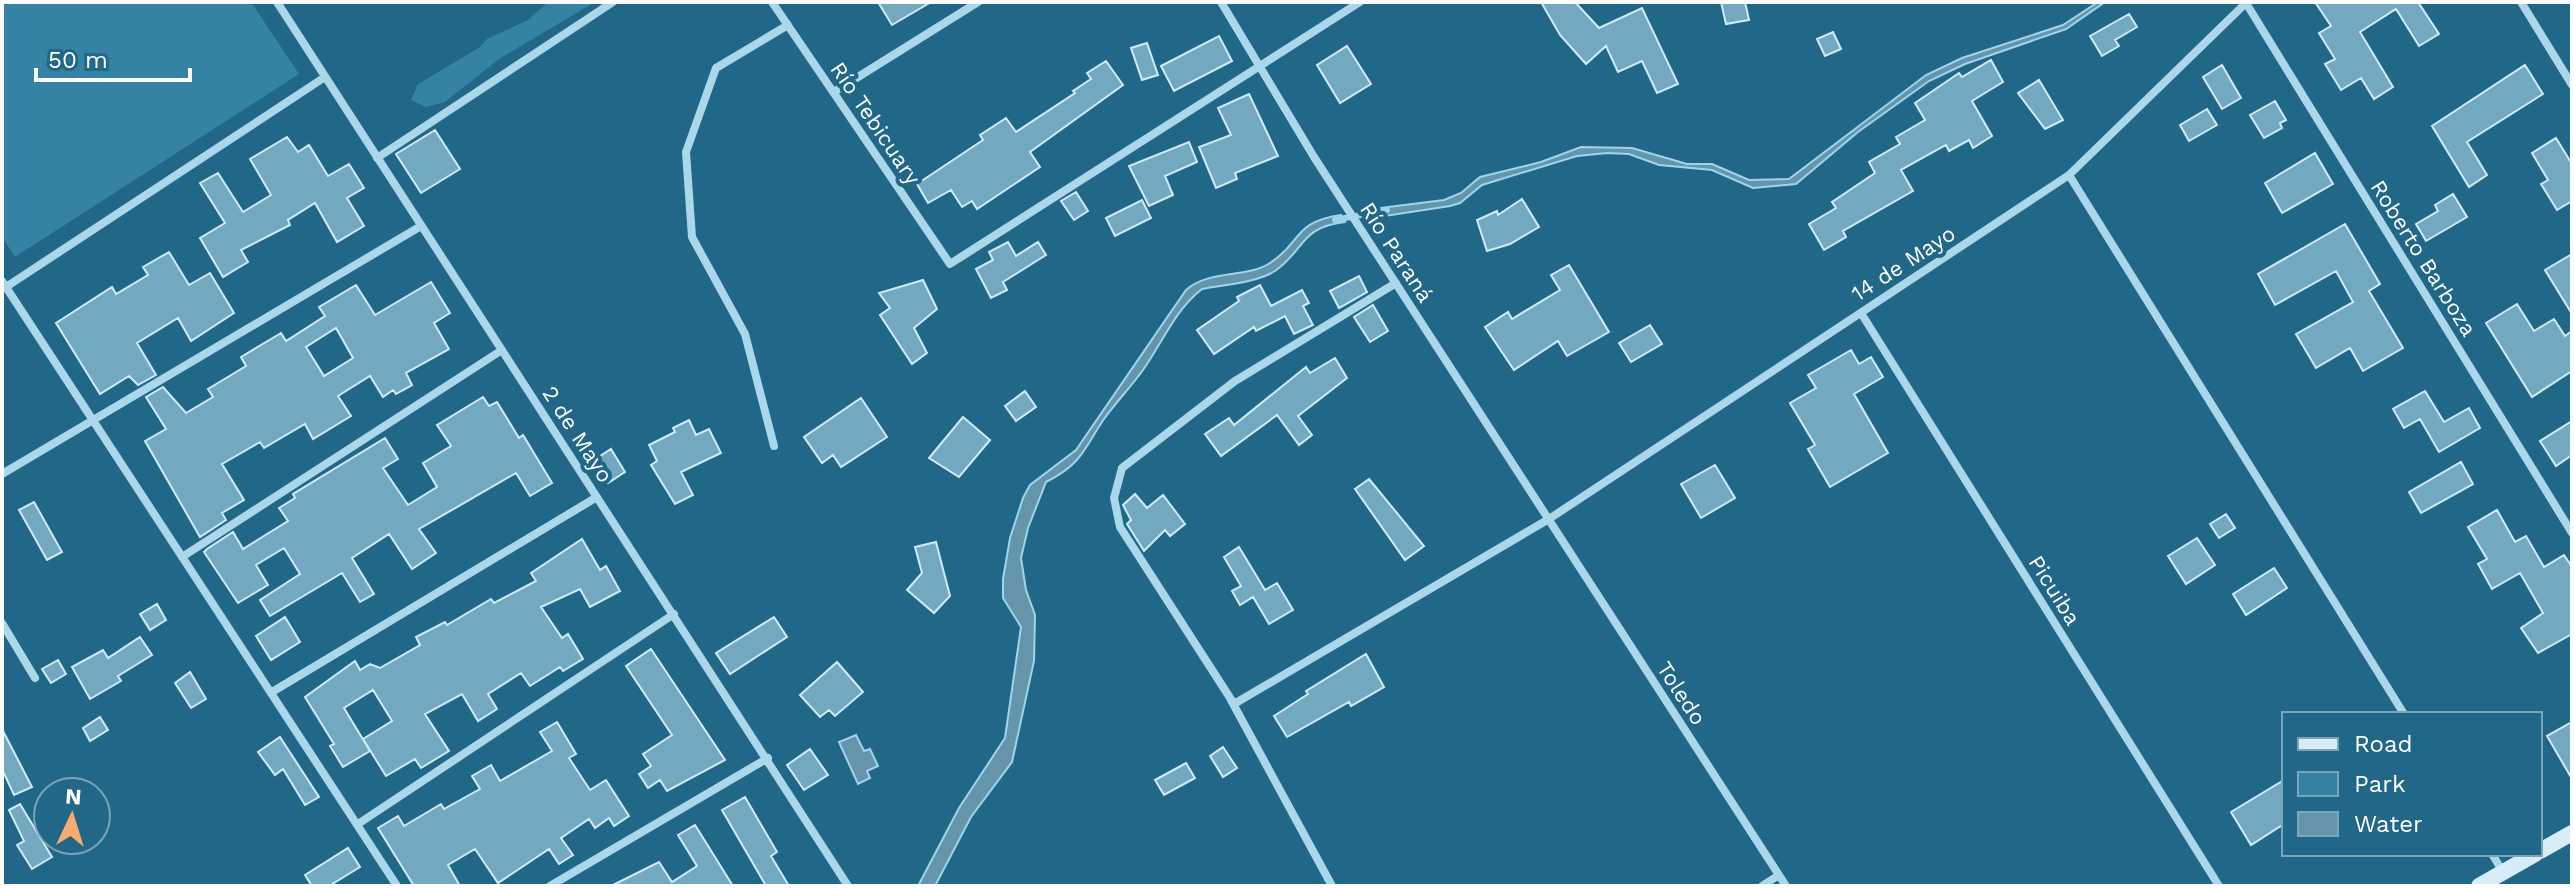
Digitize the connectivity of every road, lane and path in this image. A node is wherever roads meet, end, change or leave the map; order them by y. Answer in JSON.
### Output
{"nodes":[{"id":1,"x":277,"y":2,"type":"edge"},
{"id":2,"x":613,"y":2,"type":"edge"},
{"id":3,"x":772,"y":2,"type":"edge"},
{"id":4,"x":978,"y":2,"type":"edge"},
{"id":5,"x":1221,"y":2,"type":"edge"},
{"id":6,"x":1360,"y":2,"type":"edge"},
{"id":7,"x":2247,"y":2,"type":"edge"},
{"id":8,"x":2521,"y":2,"type":"edge"},
{"id":9,"x":788,"y":25,"type":"junction"},
{"id":10,"x":1260,"y":66,"type":"junction"},
{"id":11,"x":325,"y":77,"type":"junction"},
{"id":12,"x":2572,"y":85,"type":"edge"},
{"id":13,"x":834,"y":92,"type":"junction"},
{"id":14,"x":377,"y":158,"type":"junction"},
{"id":15,"x":2069,"y":175,"type":"junction"},
{"id":16,"x":421,"y":226,"type":"junction"},
{"id":17,"x":1396,"y":283,"type":"junction"},
{"id":18,"x":4,"y":284,"type":"edge"},
{"id":19,"x":1861,"y":313,"type":"junction"},
{"id":20,"x":502,"y":350,"type":"junction"},
{"id":21,"x":91,"y":421,"type":"junction"},
{"id":22,"x":774,"y":446,"type":"dead end"},
{"id":23,"x":2,"y":474,"type":"edge"},
{"id":24,"x":597,"y":497,"type":"junction"},
{"id":25,"x":1549,"y":519,"type":"junction"},
{"id":26,"x":2572,"y":533,"type":"edge"},
{"id":27,"x":182,"y":557,"type":"junction"},
{"id":28,"x":674,"y":614,"type":"junction"},
{"id":29,"x":2,"y":623,"type":"edge"},
{"id":30,"x":35,"y":678,"type":"dead end"},
{"id":31,"x":272,"y":692,"type":"junction"},
{"id":32,"x":1229,"y":697,"type":"junction"},
{"id":33,"x":2403,"y":712,"type":"edge"},
{"id":34,"x":768,"y":758,"type":"junction"},
{"id":35,"x":358,"y":824,"type":"junction"},
{"id":36,"x":2572,"y":833,"type":"edge"},
{"id":37,"x":2542,"y":851,"type":"edge"},
{"id":38,"x":2493,"y":856,"type":"edge"},
{"id":39,"x":2533,"y":856,"type":"edge"},
{"id":40,"x":2503,"y":873,"type":"junction"},
{"id":41,"x":1779,"y":875,"type":"junction"},
{"id":42,"x":397,"y":886,"type":"edge"},
{"id":43,"x":550,"y":886,"type":"edge"},
{"id":44,"x":848,"y":886,"type":"edge"},
{"id":45,"x":1332,"y":886,"type":"edge"},
{"id":46,"x":1762,"y":886,"type":"edge"},
{"id":47,"x":1786,"y":886,"type":"edge"},
{"id":48,"x":2219,"y":886,"type":"edge"},
{"id":49,"x":2479,"y":886,"type":"edge"}],
"edges":[{"from":1,"to":11,"type":"street","name":"2 de Mayo"},
{"from":2,"to":14,"type":"street"},
{"from":3,"to":9,"type":"street","name":"Río Tebicuary"},
{"from":4,"to":13,"type":"street"},
{"from":5,"to":10,"type":"street","name":"Río Paraná"},
{"from":6,"to":10,"type":"street"},
{"from":7,"to":15,"type":"street","name":"14 de Mayo"},
{"from":7,"to":26,"type":"street","name":"Roberto Barboza"},
{"from":8,"to":12,"type":"street"},
{"from":9,"to":13,"type":"street","name":"Río Tebicuary"},
{"from":9,"to":22,"type":"street"},
{"from":10,"to":13,"type":"street","name":"Río Tebicuary"},
{"from":10,"to":17,"type":"street","name":"Río Paraná"},
{"from":11,"to":14,"type":"street","name":"2 de Mayo"},
{"from":11,"to":18,"type":"street"},
{"from":14,"to":16,"type":"street","name":"2 de Mayo"},
{"from":15,"to":19,"type":"street","name":"14 de Mayo"},
{"from":15,"to":33,"type":"street"},
{"from":16,"to":20,"type":"street","name":"2 de Mayo"},
{"from":16,"to":21,"type":"street"},
{"from":17,"to":25,"type":"street","name":"Río Paraná"},
{"from":17,"to":32,"type":"street"},
{"from":18,"to":21,"type":"street"},
{"from":19,"to":25,"type":"street","name":"14 de Mayo"},
{"from":19,"to":48,"type":"street","name":"Picuiba"},
{"from":20,"to":24,"type":"street","name":"2 de Mayo"},
{"from":20,"to":27,"type":"street"},
{"from":21,"to":23,"type":"street"},
{"from":21,"to":27,"type":"street"},
{"from":24,"to":28,"type":"street","name":"2 de Mayo"},
{"from":24,"to":31,"type":"street"},
{"from":25,"to":32,"type":"street","name":"14 de Mayo"},
{"from":25,"to":41,"type":"street","name":"Toledo"},
{"from":27,"to":31,"type":"street"},
{"from":28,"to":34,"type":"street","name":"2 de Mayo"},
{"from":28,"to":35,"type":"street"},
{"from":29,"to":30,"type":"street"},
{"from":31,"to":35,"type":"street"},
{"from":32,"to":45,"type":"street"},
{"from":34,"to":43,"type":"street"},
{"from":34,"to":44,"type":"street","name":"2 de Mayo"},
{"from":35,"to":42,"type":"street"},
{"from":36,"to":37,"type":"main road"},
{"from":38,"to":40,"type":"street"},
{"from":39,"to":40,"type":"main road"},
{"from":40,"to":49,"type":"main road"},
{"from":41,"to":46,"type":"street"},
{"from":41,"to":47,"type":"street","name":"Toledo"}]}
